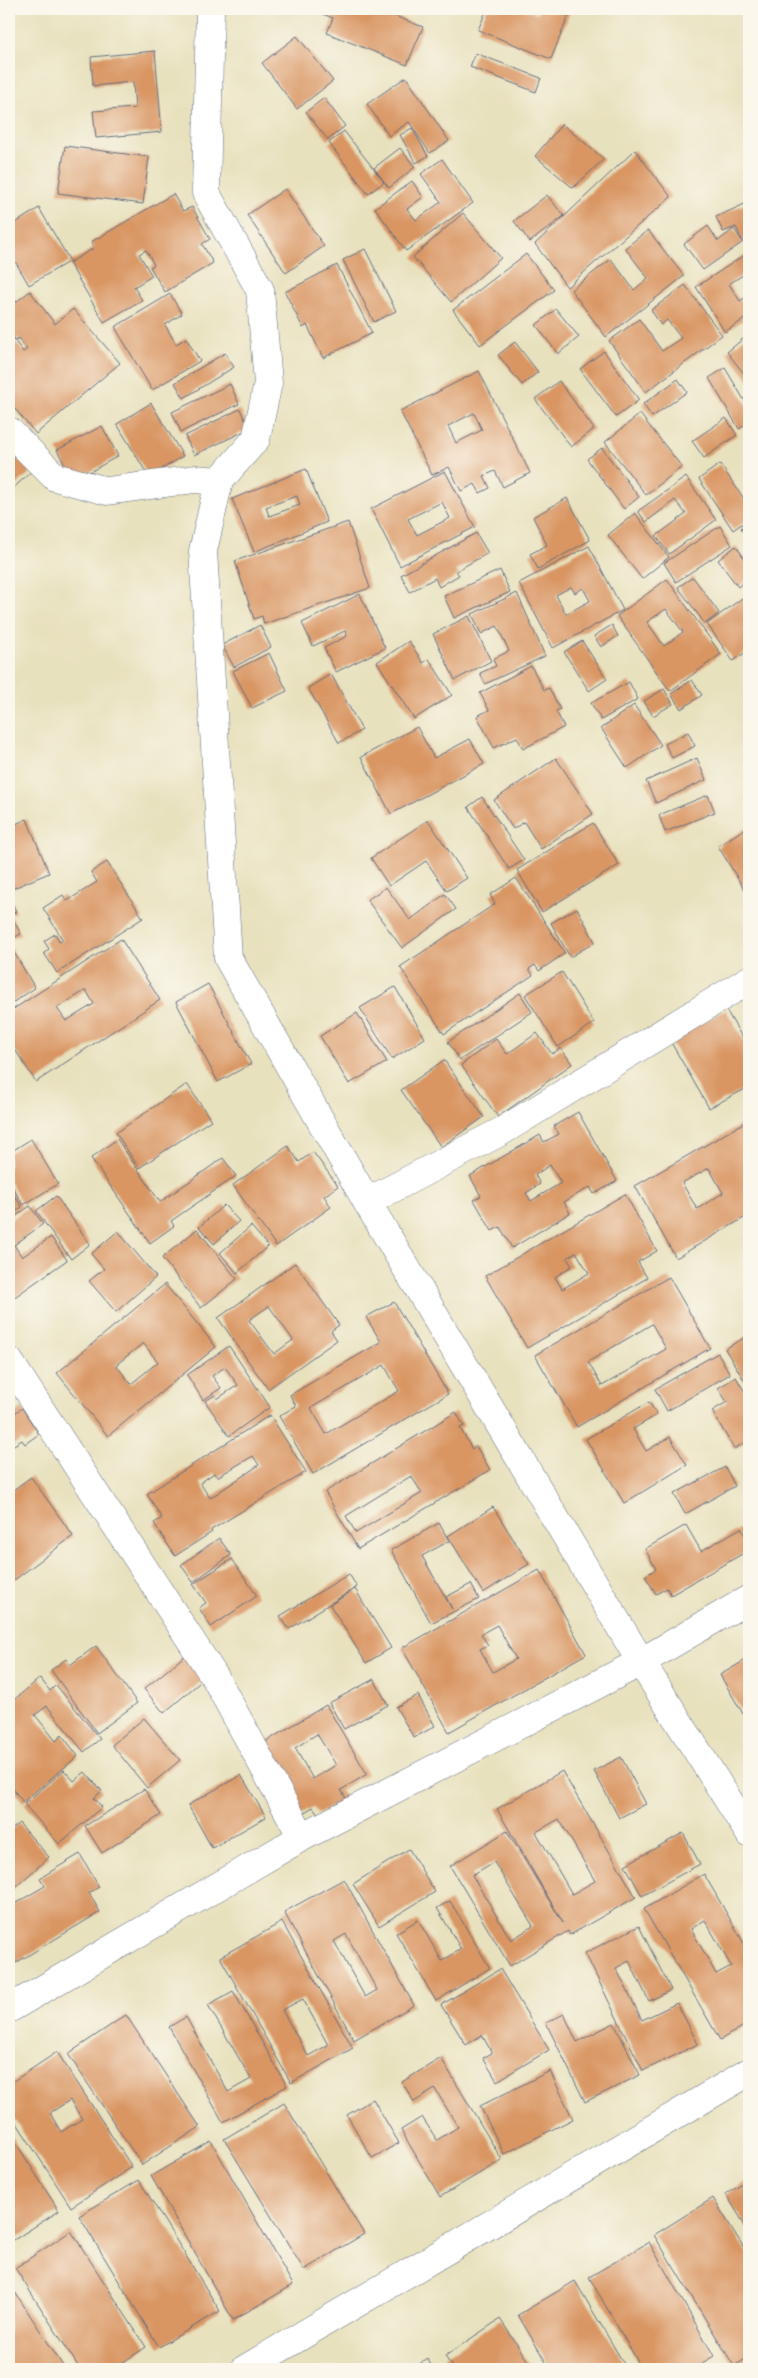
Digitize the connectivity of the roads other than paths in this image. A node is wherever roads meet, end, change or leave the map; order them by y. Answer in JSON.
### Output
{"nodes":[{"id":1,"x":210,"y":9,"type":"edge"},
{"id":2,"x":9,"y":431,"type":"edge"},
{"id":3,"x":219,"y":480,"type":"junction"},
{"id":4,"x":749,"y":980,"type":"edge"},
{"id":5,"x":367,"y":1202,"type":"junction"},
{"id":6,"x":9,"y":1361,"type":"edge"},
{"id":7,"x":749,"y":1599,"type":"edge"},
{"id":8,"x":641,"y":1662,"type":"junction"},
{"id":9,"x":580,"y":1680,"type":"dead end"},
{"id":10,"x":749,"y":1833,"type":"edge"},
{"id":11,"x":302,"y":1837,"type":"junction"},
{"id":12,"x":9,"y":2009,"type":"edge"},
{"id":13,"x":9,"y":2015,"type":"edge"},
{"id":14,"x":749,"y":2072,"type":"edge"},
{"id":15,"x":246,"y":2369,"type":"edge"}],
"edges":[{"from":1,"to":3,"type":"street"},
{"from":2,"to":3,"type":"street"},
{"from":3,"to":5,"type":"street"},
{"from":4,"to":5,"type":"street"},
{"from":5,"to":8,"type":"street"},
{"from":6,"to":11,"type":"street"},
{"from":7,"to":8,"type":"street"},
{"from":8,"to":10,"type":"street"},
{"from":8,"to":11,"type":"street"},
{"from":9,"to":11,"type":"street"},
{"from":11,"to":12,"type":"street"},
{"from":11,"to":13,"type":"street"},
{"from":14,"to":15,"type":"street"}]}
